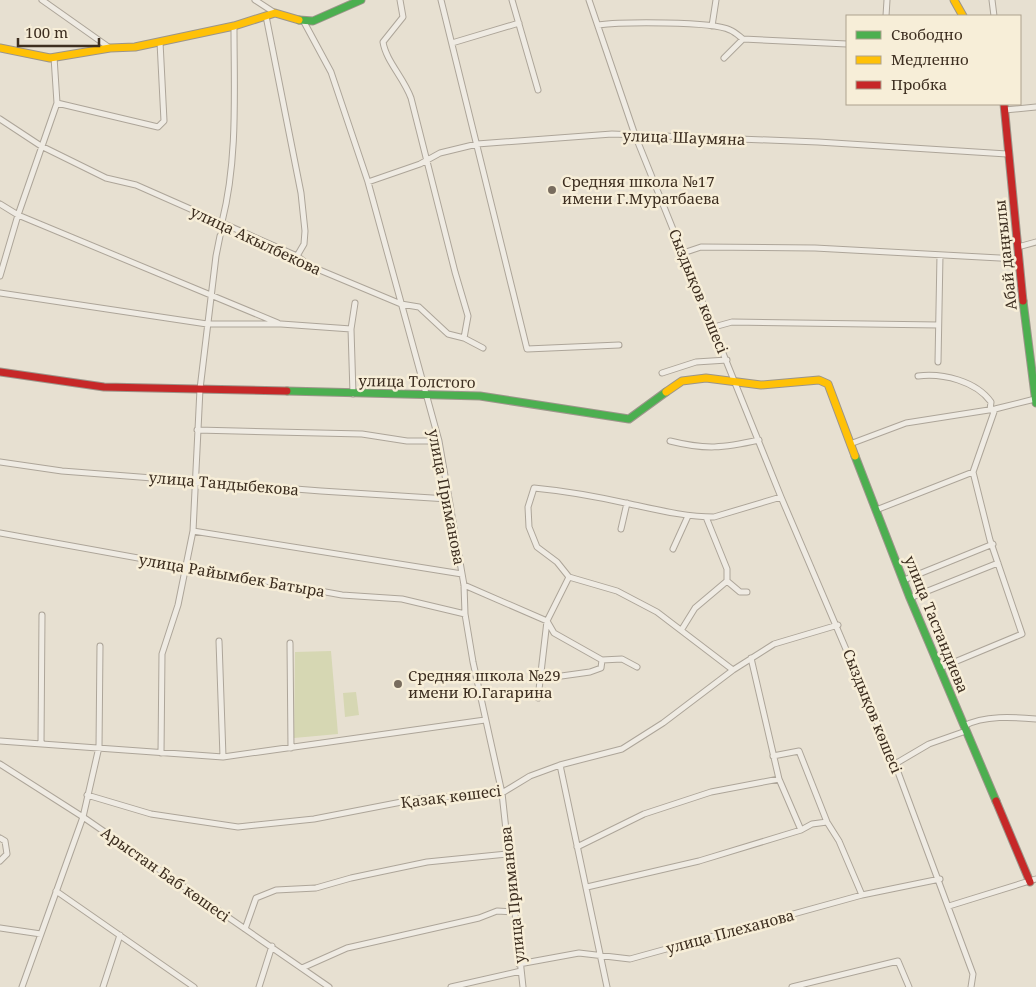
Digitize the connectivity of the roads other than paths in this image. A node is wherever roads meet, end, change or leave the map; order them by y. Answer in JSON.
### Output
{"nodes":[{"id":1,"x":42,"y":0,"type":"edge"},
{"id":2,"x":254,"y":0,"type":"edge"},
{"id":3,"x":361,"y":0,"type":"edge"},
{"id":4,"x":400,"y":0,"type":"edge"},
{"id":5,"x":441,"y":0,"type":"edge"},
{"id":6,"x":512,"y":0,"type":"edge"},
{"id":7,"x":589,"y":0,"type":"edge"},
{"id":8,"x":716,"y":0,"type":"edge"},
{"id":9,"x":887,"y":0,"type":"edge"},
{"id":10,"x":954,"y":0,"type":"edge"},
{"id":11,"x":992,"y":0,"type":"edge"},
{"id":12,"x":275,"y":13,"type":"junction"},
{"id":13,"x":886,"y":15,"type":"edge"},
{"id":14,"x":962,"y":15,"type":"edge"},
{"id":15,"x":994,"y":15,"type":"edge"},
{"id":16,"x":266,"y":16,"type":"junction"},
{"id":17,"x":304,"y":22,"type":"junction"},
{"id":18,"x":519,"y":23,"type":"junction"},
{"id":19,"x":598,"y":25,"type":"junction"},
{"id":20,"x":234,"y":26,"type":"junction"},
{"id":21,"x":712,"y":26,"type":"junction"},
{"id":22,"x":743,"y":39,"type":"junction"},
{"id":23,"x":160,"y":42,"type":"junction"},
{"id":24,"x":452,"y":43,"type":"junction"},
{"id":25,"x":846,"y":44,"type":"edge"},
{"id":26,"x":0,"y":48,"type":"edge"},
{"id":27,"x":110,"y":48,"type":"junction"},
{"id":28,"x":54,"y":57,"type":"junction"},
{"id":29,"x":724,"y":58,"type":"dead end"},
{"id":30,"x":538,"y":90,"type":"dead end"},
{"id":31,"x":57,"y":103,"type":"junction"},
{"id":32,"x":1004,"y":107,"type":"edge"},
{"id":33,"x":1036,"y":107,"type":"edge"},
{"id":34,"x":0,"y":119,"type":"edge"},
{"id":35,"x":635,"y":136,"type":"junction"},
{"id":36,"x":477,"y":144,"type":"junction"},
{"id":37,"x":42,"y":146,"type":"junction"},
{"id":38,"x":1007,"y":154,"type":"junction"},
{"id":39,"x":426,"y":159,"type":"junction"},
{"id":40,"x":368,"y":182,"type":"junction"},
{"id":41,"x":0,"y":204,"type":"edge"},
{"id":42,"x":18,"y":215,"type":"junction"},
{"id":43,"x":222,"y":222,"type":"junction"},
{"id":44,"x":220,"y":236,"type":"dead end"},
{"id":45,"x":1036,"y":242,"type":"edge"},
{"id":46,"x":1018,"y":248,"type":"junction"},
{"id":47,"x":0,"y":252,"type":"edge"},
{"id":48,"x":683,"y":253,"type":"junction"},
{"id":49,"x":7,"y":254,"type":"junction"},
{"id":50,"x":940,"y":255,"type":"junction"},
{"id":51,"x":297,"y":256,"type":"junction"},
{"id":52,"x":1018,"y":259,"type":"junction"},
{"id":53,"x":0,"y":276,"type":"edge"},
{"id":54,"x":0,"y":293,"type":"edge"},
{"id":55,"x":212,"y":295,"type":"junction"},
{"id":56,"x":355,"y":303,"type":"dead end"},
{"id":57,"x":401,"y":304,"type":"junction"},
{"id":58,"x":255,"y":313,"type":"junction"},
{"id":59,"x":207,"y":324,"type":"junction"},
{"id":60,"x":256,"y":324,"type":"junction"},
{"id":61,"x":281,"y":324,"type":"junction"},
{"id":62,"x":938,"y":325,"type":"junction"},
{"id":63,"x":714,"y":327,"type":"junction"},
{"id":64,"x":351,"y":329,"type":"junction"},
{"id":65,"x":464,"y":338,"type":"junction"},
{"id":66,"x":619,"y":345,"type":"dead end"},
{"id":67,"x":483,"y":348,"type":"dead end"},
{"id":68,"x":726,"y":360,"type":"junction"},
{"id":69,"x":938,"y":362,"type":"dead end"},
{"id":70,"x":0,"y":372,"type":"edge"},
{"id":71,"x":662,"y":373,"type":"dead end"},
{"id":72,"x":918,"y":376,"type":"dead end"},
{"id":73,"x":819,"y":380,"type":"joint"},
{"id":74,"x":736,"y":384,"type":"junction"},
{"id":75,"x":200,"y":389,"type":"junction"},
{"id":76,"x":353,"y":394,"type":"junction"},
{"id":77,"x":426,"y":394,"type":"junction"},
{"id":78,"x":1035,"y":401,"type":"edge"},
{"id":79,"x":993,"y":410,"type":"junction"},
{"id":80,"x":197,"y":430,"type":"junction"},
{"id":81,"x":758,"y":440,"type":"junction"},
{"id":82,"x":439,"y":441,"type":"junction"},
{"id":83,"x":670,"y":441,"type":"dead end"},
{"id":84,"x":850,"y":444,"type":"junction"},
{"id":85,"x":0,"y":462,"type":"edge"},
{"id":86,"x":973,"y":472,"type":"junction"},
{"id":87,"x":196,"y":480,"type":"junction"},
{"id":88,"x":781,"y":497,"type":"junction"},
{"id":89,"x":448,"y":499,"type":"junction"},
{"id":90,"x":627,"y":503,"type":"junction"},
{"id":91,"x":876,"y":510,"type":"junction"},
{"id":92,"x":688,"y":516,"type":"junction"},
{"id":93,"x":706,"y":517,"type":"junction"},
{"id":94,"x":621,"y":529,"type":"dead end"},
{"id":95,"x":192,"y":531,"type":"junction"},
{"id":96,"x":0,"y":533,"type":"edge"},
{"id":97,"x":993,"y":544,"type":"junction"},
{"id":98,"x":673,"y":549,"type":"dead end"},
{"id":99,"x":998,"y":563,"type":"junction"},
{"id":100,"x":186,"y":567,"type":"junction"},
{"id":101,"x":462,"y":574,"type":"junction"},
{"id":102,"x":569,"y":577,"type":"junction"},
{"id":103,"x":904,"y":580,"type":"junction"},
{"id":104,"x":728,"y":581,"type":"junction"},
{"id":105,"x":464,"y":585,"type":"junction"},
{"id":106,"x":746,"y":592,"type":"dead end"},
{"id":107,"x":910,"y":598,"type":"junction"},
{"id":108,"x":465,"y":614,"type":"junction"},
{"id":109,"x":42,"y":615,"type":"dead end"},
{"id":110,"x":548,"y":621,"type":"junction"},
{"id":111,"x":838,"y":625,"type":"junction"},
{"id":112,"x":682,"y":629,"type":"junction"},
{"id":113,"x":219,"y":641,"type":"dead end"},
{"id":114,"x":290,"y":643,"type":"dead end"},
{"id":115,"x":100,"y":646,"type":"dead end"},
{"id":116,"x":751,"y":658,"type":"junction"},
{"id":117,"x":602,"y":660,"type":"junction"},
{"id":118,"x":637,"y":667,"type":"dead end"},
{"id":119,"x":940,"y":668,"type":"junction"},
{"id":120,"x":733,"y":670,"type":"junction"},
{"id":121,"x":540,"y":679,"type":"junction"},
{"id":122,"x":538,"y":698,"type":"dead end"},
{"id":123,"x":1036,"y":719,"type":"edge"},
{"id":124,"x":485,"y":720,"type":"junction"},
{"id":125,"x":965,"y":728,"type":"junction"},
{"id":126,"x":0,"y":741,"type":"edge"},
{"id":127,"x":42,"y":743,"type":"junction"},
{"id":128,"x":99,"y":747,"type":"junction"},
{"id":129,"x":291,"y":748,"type":"junction"},
{"id":130,"x":161,"y":752,"type":"junction"},
{"id":131,"x":773,"y":756,"type":"junction"},
{"id":132,"x":223,"y":757,"type":"junction"},
{"id":133,"x":0,"y":764,"type":"edge"},
{"id":134,"x":895,"y":764,"type":"junction"},
{"id":135,"x":560,"y":765,"type":"junction"},
{"id":136,"x":779,"y":780,"type":"junction"},
{"id":137,"x":502,"y":793,"type":"junction"},
{"id":138,"x":87,"y":795,"type":"junction"},
{"id":139,"x":83,"y":817,"type":"junction"},
{"id":140,"x":827,"y":822,"type":"junction"},
{"id":141,"x":801,"y":830,"type":"junction"},
{"id":142,"x":0,"y":838,"type":"edge"},
{"id":143,"x":578,"y":847,"type":"junction"},
{"id":144,"x":507,"y":854,"type":"junction"},
{"id":145,"x":0,"y":861,"type":"edge"},
{"id":146,"x":940,"y":880,"type":"junction"},
{"id":147,"x":1033,"y":880,"type":"edge"},
{"id":148,"x":587,"y":887,"type":"junction"},
{"id":149,"x":56,"y":891,"type":"junction"},
{"id":150,"x":862,"y":895,"type":"junction"},
{"id":151,"x":949,"y":906,"type":"junction"},
{"id":152,"x":514,"y":912,"type":"junction"},
{"id":153,"x":0,"y":928,"type":"edge"},
{"id":154,"x":245,"y":928,"type":"junction"},
{"id":155,"x":41,"y":934,"type":"junction"},
{"id":156,"x":120,"y":935,"type":"junction"},
{"id":157,"x":272,"y":946,"type":"junction"},
{"id":158,"x":601,"y":956,"type":"junction"},
{"id":159,"x":519,"y":964,"type":"junction"},
{"id":160,"x":302,"y":968,"type":"junction"},
{"id":161,"x":521,"y":971,"type":"junction"},
{"id":162,"x":184,"y":984,"type":"edge"},
{"id":163,"x":22,"y":987,"type":"edge"},
{"id":164,"x":103,"y":987,"type":"edge"},
{"id":165,"x":194,"y":987,"type":"edge"},
{"id":166,"x":259,"y":987,"type":"edge"},
{"id":167,"x":329,"y":987,"type":"edge"},
{"id":168,"x":451,"y":987,"type":"edge"},
{"id":169,"x":523,"y":987,"type":"edge"},
{"id":170,"x":607,"y":987,"type":"edge"},
{"id":171,"x":792,"y":987,"type":"edge"},
{"id":172,"x":909,"y":987,"type":"edge"},
{"id":173,"x":972,"y":987,"type":"edge"}],
"edges":[{"from":1,"to":27,"type":"street"},
{"from":2,"to":12,"type":"street"},
{"from":3,"to":17,"type":"street"},
{"from":4,"to":39,"type":"street"},
{"from":5,"to":24,"type":"street"},
{"from":6,"to":18,"type":"street"},
{"from":7,"to":19,"type":"street","name":"Сыздықов көшесі"},
{"from":8,"to":21,"type":"street"},
{"from":9,"to":13,"type":"street"},
{"from":10,"to":14,"type":"street"},
{"from":11,"to":15,"type":"street"},
{"from":12,"to":16,"type":"street"},
{"from":12,"to":17,"type":"street"},
{"from":16,"to":20,"type":"street"},
{"from":16,"to":51,"type":"street"},
{"from":17,"to":40,"type":"street","name":"улица Приманова"},
{"from":18,"to":24,"type":"street"},
{"from":18,"to":30,"type":"street"},
{"from":19,"to":21,"type":"street"},
{"from":19,"to":35,"type":"street","name":"Сыздықов көшесі"},
{"from":20,"to":23,"type":"street"},
{"from":20,"to":43,"type":"street"},
{"from":21,"to":22,"type":"street"},
{"from":22,"to":25,"type":"street"},
{"from":22,"to":29,"type":"street"},
{"from":23,"to":27,"type":"street"},
{"from":23,"to":31,"type":"street"},
{"from":24,"to":36,"type":"street"},
{"from":26,"to":28,"type":"street"},
{"from":27,"to":28,"type":"street"},
{"from":28,"to":31,"type":"street"},
{"from":31,"to":37,"type":"street"},
{"from":32,"to":33,"type":"street"},
{"from":32,"to":38,"type":"street","name":"Абай даңғылы"},
{"from":34,"to":37,"type":"street","name":"улица Акылбекова"},
{"from":35,"to":36,"type":"street","name":"улица Шаумяна"},
{"from":35,"to":38,"type":"street","name":"улица Шаумяна"},
{"from":35,"to":48,"type":"street","name":"Сыздықов көшесі"},
{"from":36,"to":39,"type":"street","name":"улица Шаумяна"},
{"from":36,"to":66,"type":"street"},
{"from":37,"to":42,"type":"street"},
{"from":37,"to":43,"type":"street","name":"улица Акылбекова"},
{"from":38,"to":46,"type":"street","name":"Абай даңғылы"},
{"from":39,"to":40,"type":"street","name":"улица Шаумяна"},
{"from":39,"to":65,"type":"street"},
{"from":40,"to":57,"type":"street","name":"улица Приманова"},
{"from":41,"to":42,"type":"street"},
{"from":42,"to":49,"type":"street"},
{"from":42,"to":55,"type":"street"},
{"from":43,"to":51,"type":"street","name":"улица Акылбекова"},
{"from":44,"to":55,"type":"street"},
{"from":45,"to":46,"type":"street"},
{"from":46,"to":52,"type":"street","name":"Абай даңғылы"},
{"from":47,"to":49,"type":"street"},
{"from":48,"to":50,"type":"street"},
{"from":48,"to":63,"type":"street","name":"Сыздықов көшесі"},
{"from":49,"to":53,"type":"street"},
{"from":50,"to":52,"type":"street"},
{"from":50,"to":62,"type":"street"},
{"from":51,"to":57,"type":"street","name":"улица Акылбекова"},
{"from":52,"to":78,"type":"street","name":"Абай даңғылы"},
{"from":54,"to":59,"type":"street"},
{"from":55,"to":58,"type":"street"},
{"from":55,"to":59,"type":"street"},
{"from":56,"to":64,"type":"street"},
{"from":57,"to":65,"type":"street","name":"улица Акылбекова"},
{"from":57,"to":77,"type":"street","name":"улица Приманова"},
{"from":58,"to":60,"type":"street"},
{"from":58,"to":61,"type":"street"},
{"from":59,"to":60,"type":"street"},
{"from":59,"to":75,"type":"street"},
{"from":60,"to":61,"type":"street"},
{"from":61,"to":64,"type":"street"},
{"from":62,"to":63,"type":"street"},
{"from":62,"to":69,"type":"street"},
{"from":63,"to":68,"type":"street","name":"Сыздықов көшесі"},
{"from":64,"to":76,"type":"street"},
{"from":65,"to":67,"type":"street","name":"улица Акылбекова"},
{"from":68,"to":71,"type":"street"},
{"from":68,"to":74,"type":"street","name":"Сыздықов көшесі"},
{"from":70,"to":75,"type":"street","name":"улица Толстого"},
{"from":72,"to":79,"type":"street"},
{"from":73,"to":74,"type":"street","name":"улица Толстого"},
{"from":73,"to":84,"type":"street","name":"улица Тастандиева"},
{"from":74,"to":77,"type":"street","name":"улица Толстого"},
{"from":74,"to":81,"type":"street","name":"Сыздықов көшесі"},
{"from":75,"to":76,"type":"street","name":"улица Толстого"},
{"from":75,"to":80,"type":"street"},
{"from":76,"to":77,"type":"street","name":"улица Толстого"},
{"from":77,"to":82,"type":"street","name":"улица Приманова"},
{"from":78,"to":79,"type":"street"},
{"from":79,"to":84,"type":"street"},
{"from":79,"to":86,"type":"street"},
{"from":80,"to":82,"type":"street"},
{"from":80,"to":87,"type":"street"},
{"from":81,"to":83,"type":"street"},
{"from":81,"to":88,"type":"street","name":"Сыздықов көшесі"},
{"from":82,"to":89,"type":"street","name":"улица Приманова"},
{"from":84,"to":91,"type":"street","name":"улица Тастандиева"},
{"from":85,"to":87,"type":"street","name":"улица Тандыбекова"},
{"from":86,"to":91,"type":"street"},
{"from":86,"to":97,"type":"street"},
{"from":87,"to":89,"type":"street","name":"улица Тандыбекова"},
{"from":87,"to":95,"type":"street"},
{"from":88,"to":93,"type":"street"},
{"from":88,"to":111,"type":"street","name":"Сыздықов көшесі"},
{"from":89,"to":101,"type":"street","name":"улица Приманова"},
{"from":90,"to":92,"type":"street"},
{"from":90,"to":94,"type":"street"},
{"from":90,"to":102,"type":"street"},
{"from":91,"to":103,"type":"street","name":"улица Тастандиева"},
{"from":92,"to":93,"type":"street"},
{"from":92,"to":98,"type":"street"},
{"from":93,"to":104,"type":"street"},
{"from":95,"to":100,"type":"street"},
{"from":95,"to":101,"type":"street"},
{"from":96,"to":100,"type":"street","name":"улица Райымбек Батыра"},
{"from":97,"to":99,"type":"street"},
{"from":97,"to":103,"type":"street"},
{"from":99,"to":107,"type":"street"},
{"from":99,"to":119,"type":"street"},
{"from":100,"to":108,"type":"street","name":"улица Райымбек Батыра"},
{"from":100,"to":130,"type":"street"},
{"from":101,"to":105,"type":"street","name":"улица Приманова"},
{"from":102,"to":110,"type":"street"},
{"from":102,"to":112,"type":"street"},
{"from":103,"to":107,"type":"street","name":"улица Тастандиева"},
{"from":104,"to":106,"type":"street"},
{"from":104,"to":112,"type":"street"},
{"from":105,"to":108,"type":"street","name":"улица Приманова"},
{"from":105,"to":110,"type":"street"},
{"from":107,"to":119,"type":"street","name":"улица Тастандиева"},
{"from":108,"to":124,"type":"street","name":"улица Приманова"},
{"from":109,"to":127,"type":"street"},
{"from":110,"to":117,"type":"street"},
{"from":110,"to":121,"type":"street"},
{"from":111,"to":116,"type":"street","name":"Қазақ көшесі"},
{"from":111,"to":134,"type":"street","name":"Сыздықов көшесі"},
{"from":112,"to":120,"type":"street"},
{"from":113,"to":132,"type":"street"},
{"from":114,"to":129,"type":"street"},
{"from":115,"to":128,"type":"street"},
{"from":116,"to":120,"type":"street","name":"Қазақ көшесі"},
{"from":116,"to":131,"type":"street"},
{"from":117,"to":118,"type":"street"},
{"from":117,"to":121,"type":"street"},
{"from":119,"to":125,"type":"street","name":"улица Тастандиева"},
{"from":120,"to":135,"type":"street","name":"Қазақ көшесі"},
{"from":121,"to":122,"type":"street"},
{"from":123,"to":125,"type":"street"},
{"from":124,"to":129,"type":"street"},
{"from":124,"to":137,"type":"street","name":"улица Приманова"},
{"from":125,"to":134,"type":"street"},
{"from":125,"to":147,"type":"street","name":"улица Тастандиева"},
{"from":126,"to":127,"type":"street"},
{"from":127,"to":128,"type":"street"},
{"from":128,"to":130,"type":"street"},
{"from":128,"to":138,"type":"street"},
{"from":129,"to":132,"type":"street"},
{"from":130,"to":132,"type":"street"},
{"from":131,"to":136,"type":"street"},
{"from":131,"to":140,"type":"street"},
{"from":133,"to":139,"type":"street","name":"Арыстан Баб көшесі"},
{"from":134,"to":146,"type":"street","name":"Сыздықов көшесі"},
{"from":135,"to":137,"type":"street","name":"Қазақ көшесі"},
{"from":135,"to":143,"type":"street"},
{"from":136,"to":141,"type":"street"},
{"from":136,"to":143,"type":"street"},
{"from":137,"to":138,"type":"street","name":"Қазақ көшесі"},
{"from":137,"to":144,"type":"street","name":"улица Приманова"},
{"from":138,"to":139,"type":"street"},
{"from":139,"to":149,"type":"street"},
{"from":139,"to":154,"type":"street","name":"Арыстан Баб көшесі"},
{"from":140,"to":141,"type":"street"},
{"from":140,"to":150,"type":"street"},
{"from":141,"to":148,"type":"street"},
{"from":142,"to":145,"type":"street"},
{"from":143,"to":148,"type":"street"},
{"from":144,"to":152,"type":"street","name":"улица Приманова"},
{"from":144,"to":154,"type":"street"},
{"from":146,"to":150,"type":"street","name":"улица Плеханова"},
{"from":146,"to":151,"type":"street","name":"Сыздықов көшесі"},
{"from":147,"to":151,"type":"street"},
{"from":148,"to":158,"type":"street"},
{"from":149,"to":155,"type":"street"},
{"from":149,"to":156,"type":"street"},
{"from":150,"to":158,"type":"street","name":"улица Плеханова"},
{"from":151,"to":173,"type":"street","name":"Сыздықов көшесі"},
{"from":152,"to":159,"type":"street","name":"улица Приманова"},
{"from":152,"to":160,"type":"street"},
{"from":153,"to":155,"type":"street"},
{"from":154,"to":157,"type":"street","name":"Арыстан Баб көшесі"},
{"from":155,"to":163,"type":"street"},
{"from":156,"to":162,"type":"street"},
{"from":156,"to":164,"type":"street"},
{"from":157,"to":160,"type":"street","name":"Арыстан Баб көшесі"},
{"from":157,"to":166,"type":"street"},
{"from":158,"to":159,"type":"street","name":"улица Плеханова"},
{"from":158,"to":170,"type":"street"},
{"from":159,"to":161,"type":"street","name":"улица Приманова"},
{"from":160,"to":167,"type":"street","name":"Арыстан Баб көшесі"},
{"from":161,"to":168,"type":"street"},
{"from":161,"to":169,"type":"street","name":"улица Приманова"},
{"from":162,"to":165,"type":"street"},
{"from":171,"to":172,"type":"street"}]}
